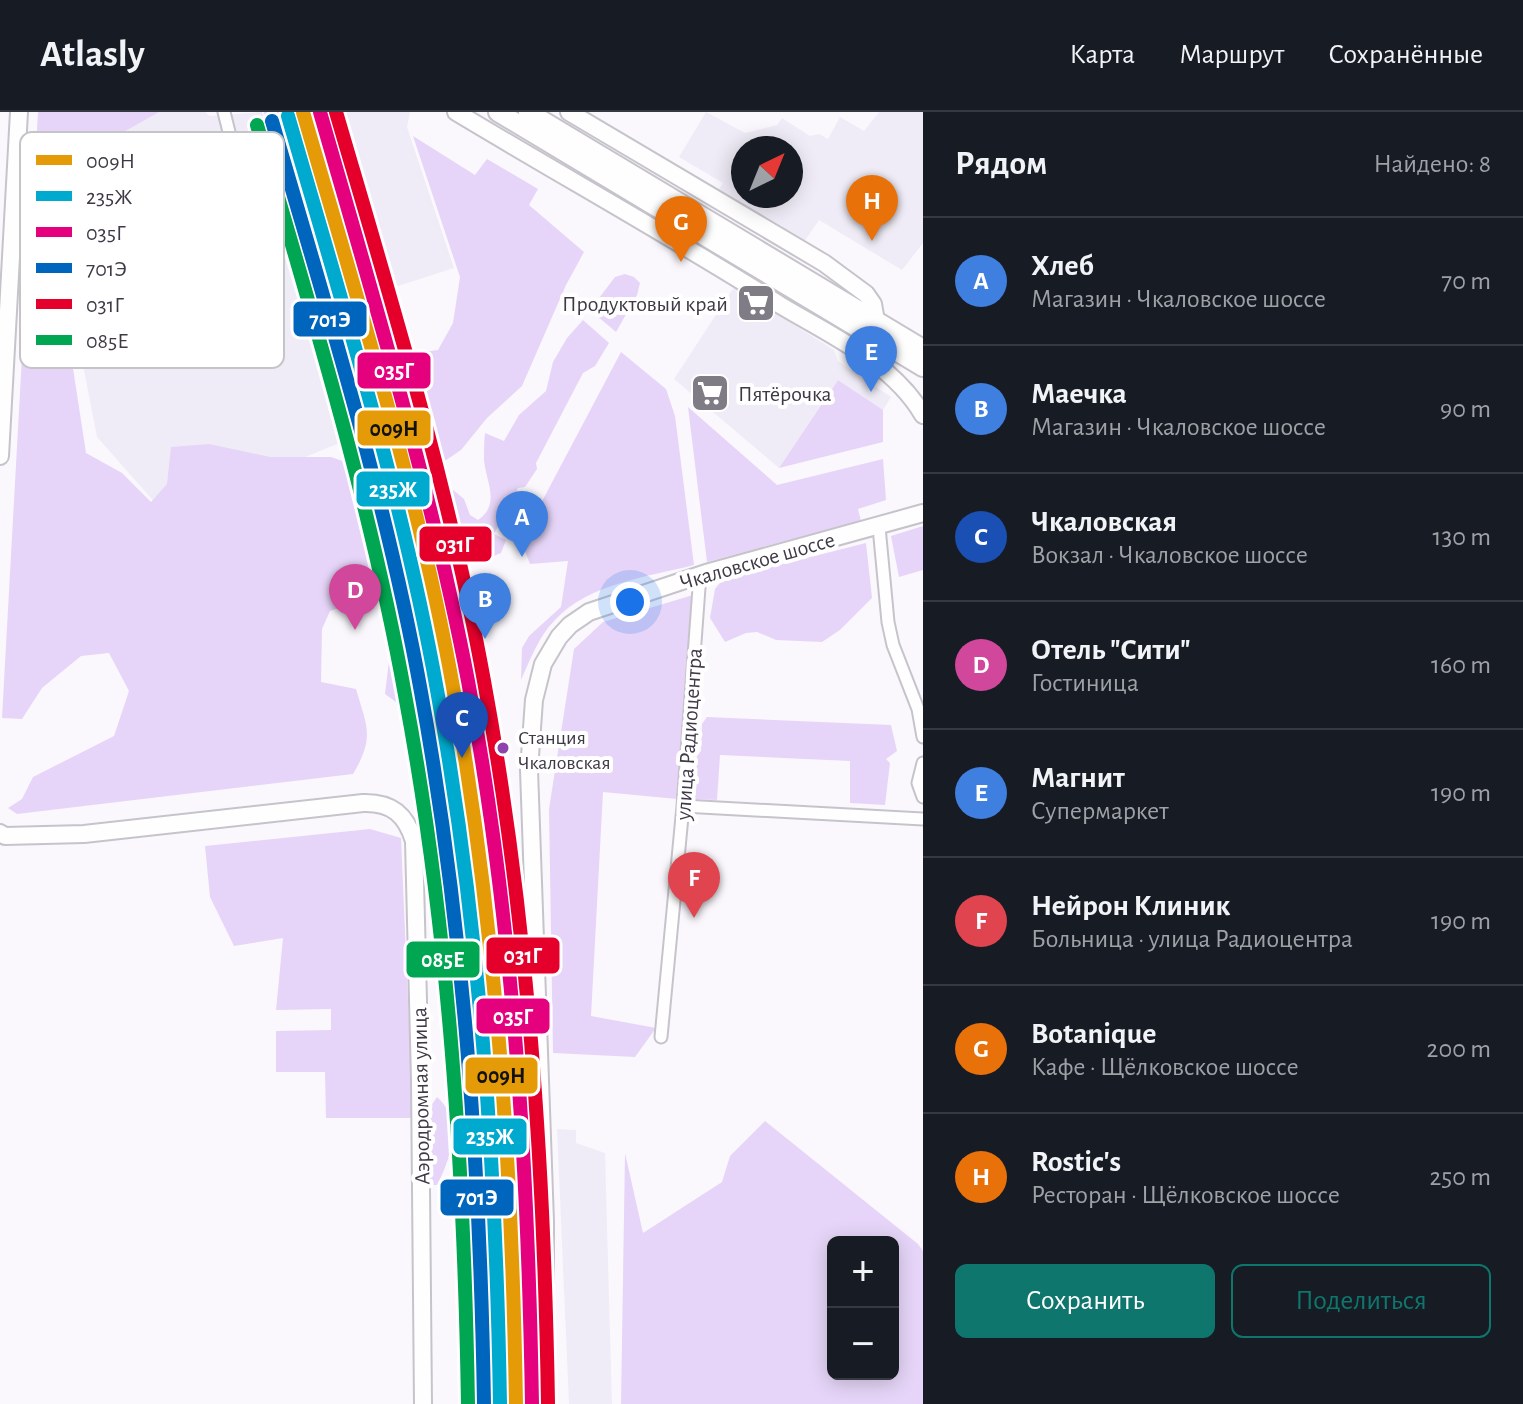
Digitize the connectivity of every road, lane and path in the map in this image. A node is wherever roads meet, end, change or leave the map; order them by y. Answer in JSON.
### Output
{"nodes":[{"id":1,"x":19,"y":112,"type":"edge"},
{"id":2,"x":224,"y":112,"type":"edge"},
{"id":3,"x":456,"y":112,"type":"edge"},
{"id":4,"x":498,"y":112,"type":"edge"},
{"id":5,"x":528,"y":112,"type":"edge"},
{"id":6,"x":569,"y":112,"type":"edge"},
{"id":7,"x":229,"y":132,"type":"edge"},
{"id":8,"x":551,"y":135,"type":"junction"},
{"id":9,"x":876,"y":321,"type":"junction"},
{"id":10,"x":923,"y":349,"type":"edge"},
{"id":11,"x":923,"y":367,"type":"edge"},
{"id":12,"x":923,"y":415,"type":"edge"},
{"id":13,"x":0,"y":456,"type":"edge"},
{"id":14,"x":923,"y":503,"type":"edge"},
{"id":15,"x":923,"y":513,"type":"edge"},
{"id":16,"x":879,"y":527,"type":"junction"},
{"id":17,"x":700,"y":574,"type":"junction"},
{"id":18,"x":923,"y":737,"type":"edge"},
{"id":19,"x":923,"y":763,"type":"edge"},
{"id":20,"x":923,"y":797,"type":"edge"},
{"id":21,"x":683,"y":806,"type":"junction"},
{"id":22,"x":923,"y":819,"type":"edge"},
{"id":23,"x":0,"y":833,"type":"edge"},
{"id":24,"x":661,"y":1037,"type":"dead end"},
{"id":25,"x":423,"y":1404,"type":"edge"},
{"id":26,"x":545,"y":1404,"type":"edge"}],
"edges":[{"from":1,"to":13,"type":"street"},
{"from":2,"to":7,"type":"street"},
{"from":3,"to":12,"type":"street"},
{"from":4,"to":8,"type":"main road"},
{"from":5,"to":8,"type":"main road"},
{"from":6,"to":9,"type":"street"},
{"from":8,"to":9,"type":"main road"},
{"from":8,"to":11,"type":"main road"},
{"from":9,"to":10,"type":"main road"},
{"from":14,"to":16,"type":"street"},
{"from":15,"to":16,"type":"street","name":"Чкаловское шоссе"},
{"from":16,"to":17,"type":"street","name":"Чкаловское шоссе"},
{"from":16,"to":18,"type":"street"},
{"from":17,"to":21,"type":"street","name":"улица Радиоцентра"},
{"from":17,"to":26,"type":"street","name":"Чкаловское шоссе"},
{"from":19,"to":20,"type":"street"},
{"from":21,"to":22,"type":"street"},
{"from":21,"to":24,"type":"street","name":"улица Радиоцентра"},
{"from":23,"to":25,"type":"street","name":"Аэродромная улица"}]}
